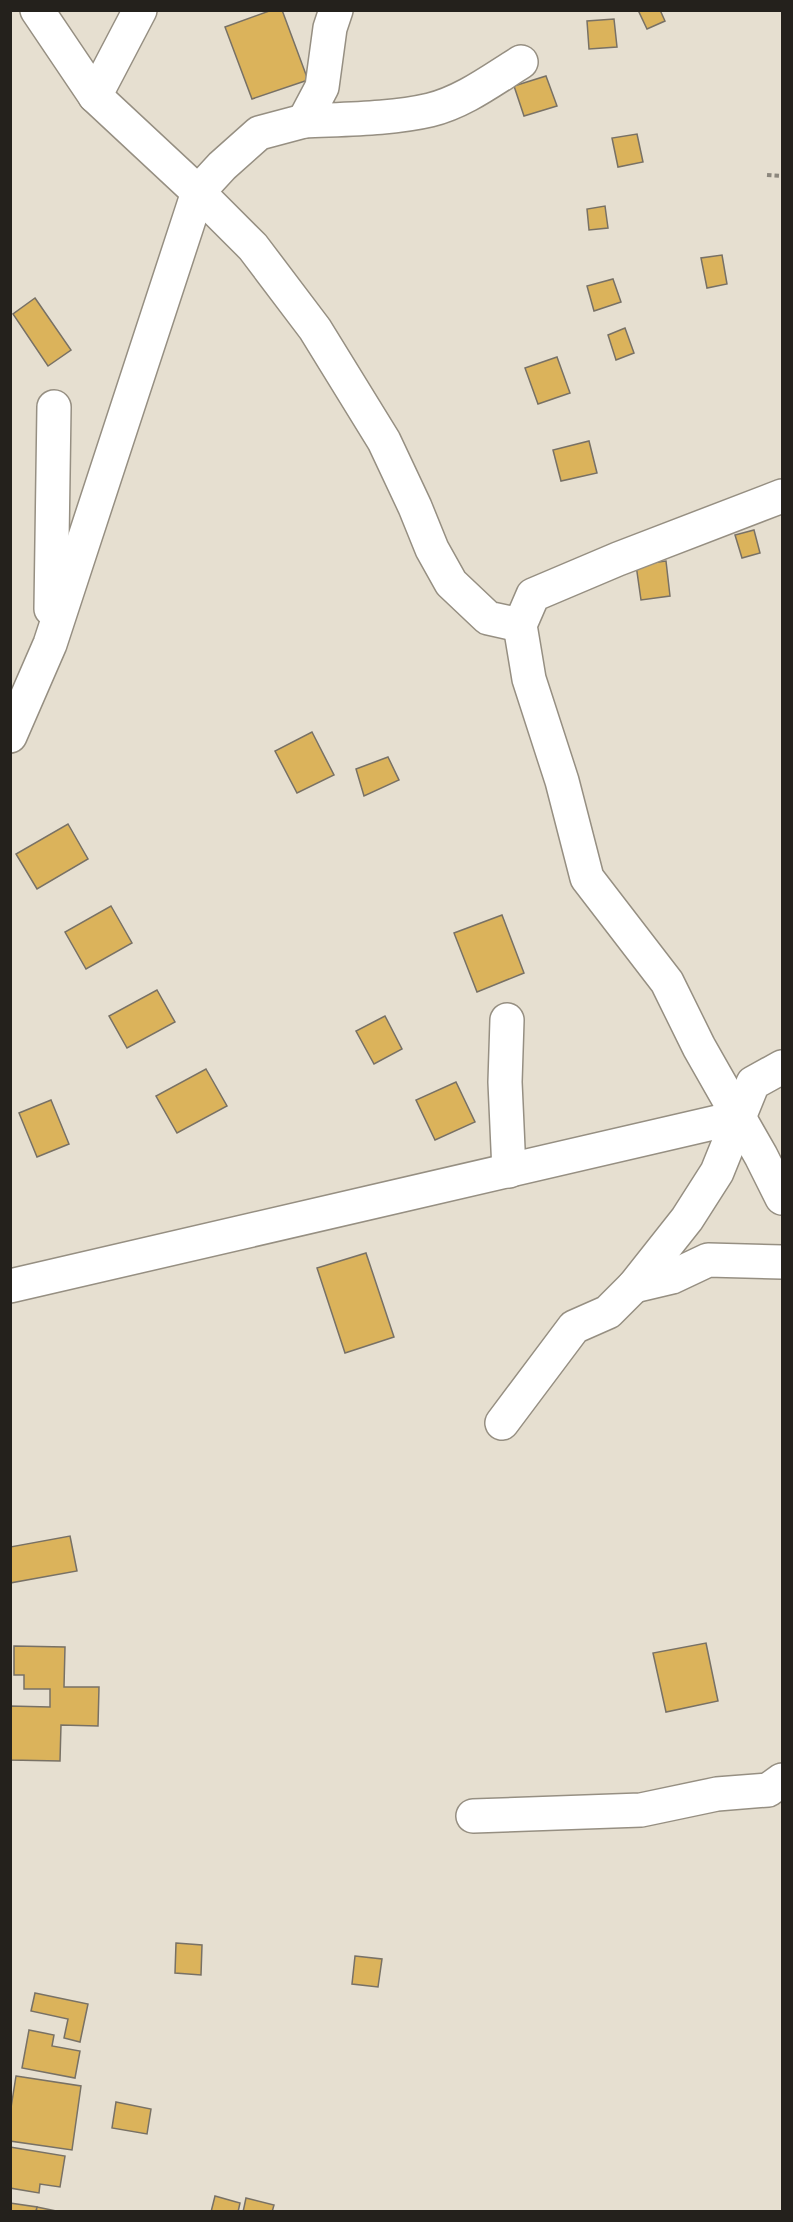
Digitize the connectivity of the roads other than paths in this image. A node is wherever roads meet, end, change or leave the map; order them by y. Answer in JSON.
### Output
{"nodes":[{"id":1,"x":37,"y":10,"type":"edge"},
{"id":2,"x":140,"y":10,"type":"edge"},
{"id":3,"x":336,"y":10,"type":"edge"},
{"id":4,"x":521,"y":62,"type":"dead end"},
{"id":5,"x":95,"y":96,"type":"junction"},
{"id":6,"x":304,"y":121,"type":"junction"},
{"id":7,"x":198,"y":192,"type":"junction"},
{"id":8,"x":54,"y":407,"type":"dead end"},
{"id":9,"x":783,"y":496,"type":"edge"},
{"id":10,"x":520,"y":625,"type":"junction"},
{"id":11,"x":50,"y":644,"type":"junction"},
{"id":12,"x":10,"y":736,"type":"edge"},
{"id":13,"x":507,"y":1020,"type":"dead end"},
{"id":14,"x":783,"y":1067,"type":"edge"},
{"id":15,"x":739,"y":1118,"type":"junction"},
{"id":16,"x":509,"y":1171,"type":"junction"},
{"id":17,"x":783,"y":1198,"type":"edge"},
{"id":18,"x":783,"y":1262,"type":"edge"},
{"id":19,"x":10,"y":1286,"type":"edge"},
{"id":20,"x":634,"y":1286,"type":"junction"},
{"id":21,"x":502,"y":1423,"type":"dead end"},
{"id":22,"x":783,"y":1780,"type":"edge"},
{"id":23,"x":473,"y":1816,"type":"dead end"}],
"edges":[{"from":1,"to":5,"type":"street"},
{"from":2,"to":5,"type":"street"},
{"from":3,"to":6,"type":"street"},
{"from":4,"to":6,"type":"street"},
{"from":5,"to":7,"type":"street"},
{"from":6,"to":7,"type":"street"},
{"from":7,"to":10,"type":"street"},
{"from":7,"to":11,"type":"street"},
{"from":8,"to":11,"type":"street"},
{"from":9,"to":10,"type":"street"},
{"from":10,"to":15,"type":"street"},
{"from":11,"to":12,"type":"street"},
{"from":13,"to":16,"type":"street"},
{"from":14,"to":15,"type":"street"},
{"from":15,"to":16,"type":"street"},
{"from":15,"to":17,"type":"street"},
{"from":15,"to":20,"type":"street"},
{"from":16,"to":19,"type":"street"},
{"from":18,"to":20,"type":"street"},
{"from":20,"to":21,"type":"street"},
{"from":22,"to":23,"type":"street"}]}
